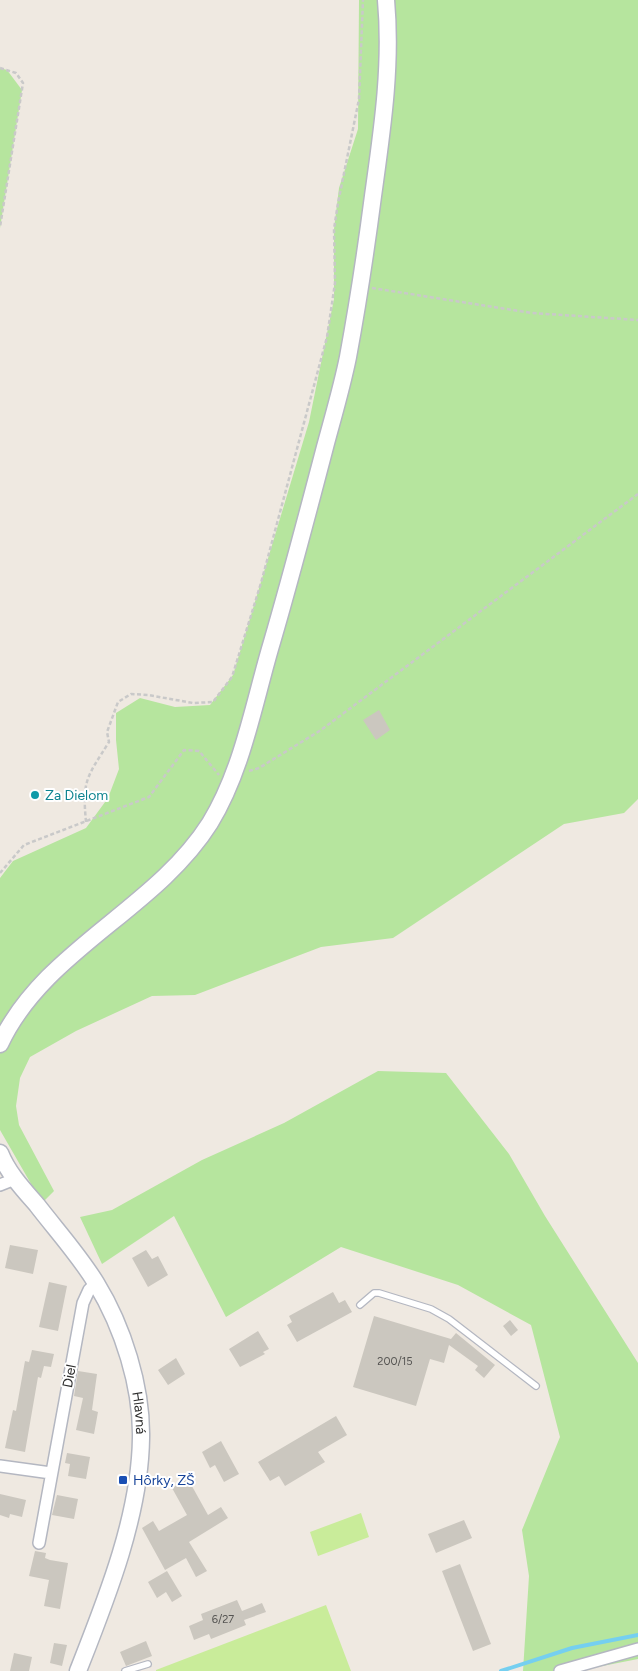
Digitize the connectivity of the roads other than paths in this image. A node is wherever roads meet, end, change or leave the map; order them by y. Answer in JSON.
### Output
{"nodes":[{"id":1,"x":386,"y":0,"type":"edge"},
{"id":2,"x":0,"y":1044,"type":"edge"},
{"id":3,"x":0,"y":1153,"type":"edge"},
{"id":4,"x":8,"y":1182,"type":"edge"},
{"id":5,"x":96,"y":1284,"type":"junction"},
{"id":6,"x":360,"y":1305,"type":"dead end"},
{"id":7,"x":536,"y":1386,"type":"dead end"},
{"id":8,"x":0,"y":1466,"type":"edge"},
{"id":9,"x":51,"y":1473,"type":"junction"},
{"id":10,"x":39,"y":1543,"type":"dead end"},
{"id":11,"x":638,"y":1649,"type":"edge"},
{"id":12,"x":148,"y":1664,"type":"dead end"},
{"id":13,"x":79,"y":1671,"type":"edge"},
{"id":14,"x":125,"y":1671,"type":"edge"},
{"id":15,"x":560,"y":1671,"type":"edge"}],
"edges":[{"from":1,"to":2,"type":"street"},
{"from":3,"to":4,"type":"street","name":"Hlavná"},
{"from":4,"to":5,"type":"street","name":"Hlavná"},
{"from":5,"to":9,"type":"street","name":"Diel"},
{"from":5,"to":13,"type":"street","name":"Hlavná"},
{"from":6,"to":7,"type":"lane"},
{"from":8,"to":9,"type":"street"},
{"from":9,"to":10,"type":"street","name":"Diel"},
{"from":11,"to":15,"type":"street"},
{"from":12,"to":14,"type":"lane"}]}
